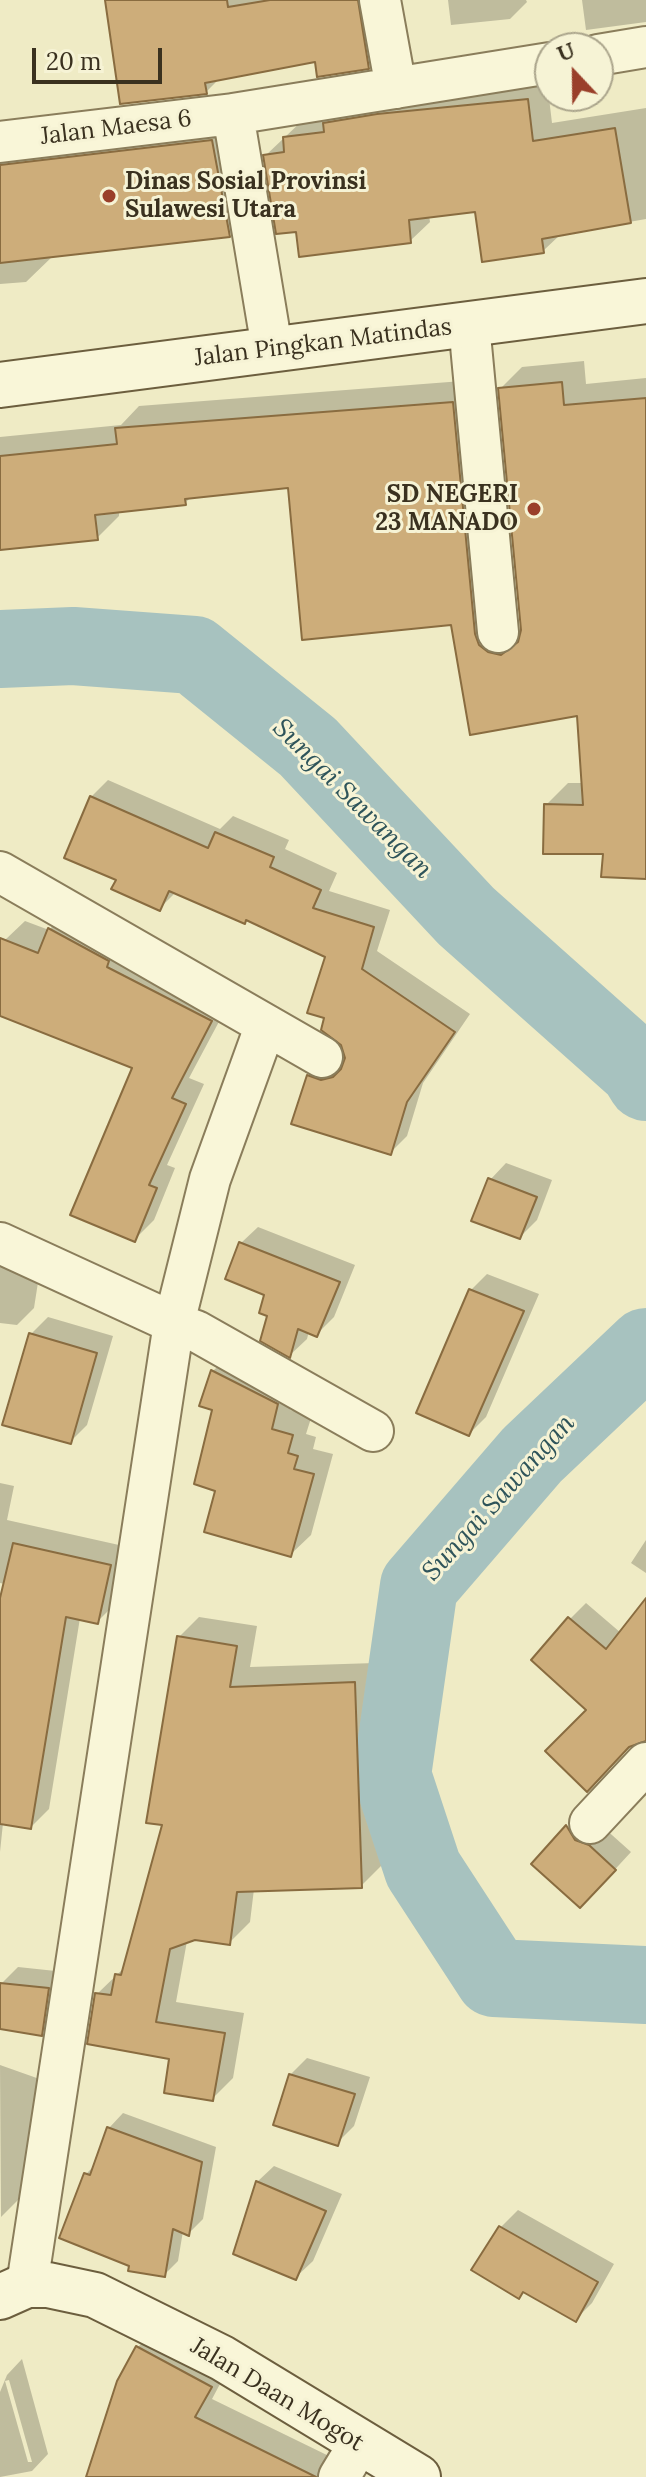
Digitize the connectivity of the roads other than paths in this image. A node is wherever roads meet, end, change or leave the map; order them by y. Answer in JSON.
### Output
{"nodes":[{"id":1,"x":380,"y":0,"type":"edge"},
{"id":2,"x":646,"y":47,"type":"edge"},
{"id":3,"x":614,"y":52,"type":"edge"},
{"id":4,"x":534,"y":66,"type":"edge"},
{"id":5,"x":396,"y":88,"type":"junction"},
{"id":6,"x":233,"y":114,"type":"junction"},
{"id":7,"x":0,"y":142,"type":"edge"},
{"id":8,"x":646,"y":301,"type":"edge"},
{"id":9,"x":469,"y":324,"type":"junction"},
{"id":10,"x":272,"y":348,"type":"junction"},
{"id":11,"x":0,"y":385,"type":"edge"},
{"id":12,"x":498,"y":632,"type":"dead end"},
{"id":13,"x":0,"y":872,"type":"edge"},
{"id":14,"x":265,"y":1027,"type":"junction"},
{"id":15,"x":322,"y":1057,"type":"dead end"},
{"id":16,"x":0,"y":1243,"type":"edge"},
{"id":17,"x":174,"y":1323,"type":"junction"},
{"id":18,"x":373,"y":1431,"type":"dead end"},
{"id":19,"x":646,"y":1763,"type":"edge"},
{"id":20,"x":590,"y":1823,"type":"dead end"},
{"id":21,"x":14,"y":2291,"type":"edge"},
{"id":22,"x":349,"y":2460,"type":"edge"},
{"id":23,"x":418,"y":2477,"type":"edge"}],
"edges":[{"from":1,"to":5,"type":"street"},
{"from":2,"to":3,"type":"street"},
{"from":4,"to":5,"type":"street","name":"Jalan Maesa 6"},
{"from":5,"to":6,"type":"street","name":"Jalan Maesa 6"},
{"from":6,"to":7,"type":"street","name":"Jalan Maesa 6"},
{"from":6,"to":10,"type":"street"},
{"from":8,"to":9,"type":"street","name":"Jalan Pingkan Matindas"},
{"from":9,"to":10,"type":"street","name":"Jalan Pingkan Matindas"},
{"from":9,"to":12,"type":"street"},
{"from":10,"to":11,"type":"street","name":"Jalan Pingkan Matindas"},
{"from":13,"to":14,"type":"street"},
{"from":14,"to":15,"type":"street"},
{"from":14,"to":17,"type":"street"},
{"from":16,"to":17,"type":"street"},
{"from":17,"to":18,"type":"street"},
{"from":17,"to":21,"type":"street"},
{"from":19,"to":20,"type":"street"},
{"from":21,"to":22,"type":"street","name":"Jalan Daan Mogot"},
{"from":22,"to":23,"type":"street","name":"Jalan Daan Mogot"}]}
